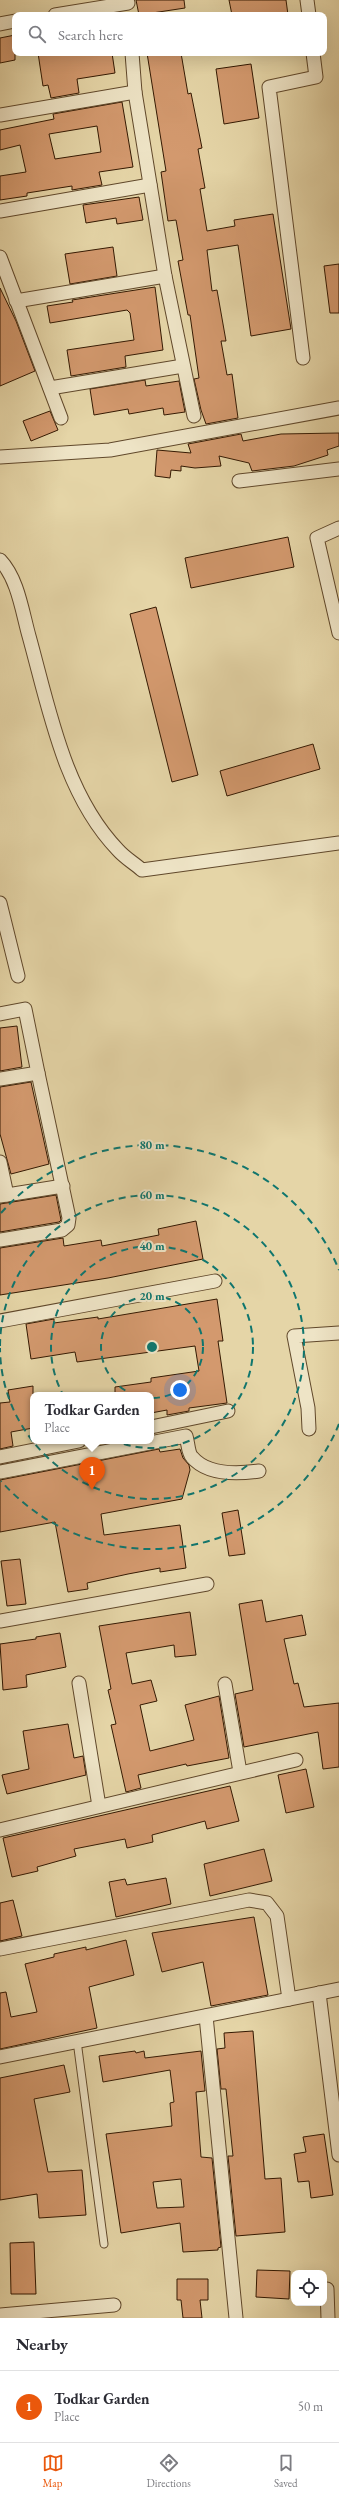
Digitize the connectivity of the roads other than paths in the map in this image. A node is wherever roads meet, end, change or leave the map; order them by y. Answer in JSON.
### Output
{"nodes":[{"id":1,"x":307,"y":0,"type":"edge"},
{"id":2,"x":128,"y":6,"type":"edge"},
{"id":3,"x":79,"y":12,"type":"edge"},
{"id":4,"x":308,"y":12,"type":"edge"},
{"id":5,"x":12,"y":22,"type":"edge"},
{"id":6,"x":0,"y":24,"type":"edge"},
{"id":7,"x":132,"y":56,"type":"edge"},
{"id":8,"x":313,"y":56,"type":"edge"},
{"id":9,"x":135,"y":92,"type":"junction"},
{"id":10,"x":0,"y":115,"type":"edge"},
{"id":11,"x":150,"y":185,"type":"junction"},
{"id":12,"x":0,"y":211,"type":"edge"},
{"id":13,"x":0,"y":257,"type":"edge"},
{"id":14,"x":165,"y":276,"type":"junction"},
{"id":15,"x":16,"y":301,"type":"junction"},
{"id":16,"x":303,"y":358,"type":"dead end"},
{"id":17,"x":183,"y":366,"type":"junction"},
{"id":18,"x":50,"y":388,"type":"junction"},
{"id":19,"x":339,"y":408,"type":"edge"},
{"id":20,"x":194,"y":416,"type":"dead end"},
{"id":21,"x":61,"y":418,"type":"dead end"},
{"id":22,"x":0,"y":457,"type":"edge"},
{"id":23,"x":339,"y":469,"type":"edge"},
{"id":24,"x":239,"y":481,"type":"dead end"},
{"id":25,"x":339,"y":528,"type":"edge"},
{"id":26,"x":0,"y":560,"type":"edge"},
{"id":27,"x":339,"y":633,"type":"edge"},
{"id":28,"x":339,"y":843,"type":"edge"},
{"id":29,"x":0,"y":903,"type":"edge"},
{"id":30,"x":18,"y":976,"type":"dead end"},
{"id":31,"x":0,"y":1014,"type":"edge"},
{"id":32,"x":38,"y":1073,"type":"junction"},
{"id":33,"x":0,"y":1078,"type":"edge"},
{"id":34,"x":0,"y":1162,"type":"edge"},
{"id":35,"x":64,"y":1186,"type":"junction"},
{"id":36,"x":4,"y":1196,"type":"edge"},
{"id":37,"x":0,"y":1240,"type":"edge"},
{"id":38,"x":215,"y":1281,"type":"dead end"},
{"id":39,"x":0,"y":1321,"type":"edge"},
{"id":40,"x":339,"y":1333,"type":"edge"},
{"id":41,"x":228,"y":1411,"type":"dead end"},
{"id":42,"x":154,"y":1426,"type":"edge"},
{"id":43,"x":309,"y":1429,"type":"dead end"},
{"id":44,"x":154,"y":1442,"type":"edge"},
{"id":45,"x":64,"y":1444,"type":"edge"},
{"id":46,"x":145,"y":1444,"type":"edge"},
{"id":47,"x":0,"y":1457,"type":"edge"},
{"id":48,"x":259,"y":1471,"type":"dead end"},
{"id":49,"x":0,"y":1472,"type":"edge"},
{"id":50,"x":207,"y":1584,"type":"dead end"},
{"id":51,"x":0,"y":1621,"type":"edge"},
{"id":52,"x":79,"y":1683,"type":"dead end"},
{"id":53,"x":225,"y":1684,"type":"dead end"},
{"id":54,"x":296,"y":1760,"type":"dead end"},
{"id":55,"x":240,"y":1772,"type":"junction"},
{"id":56,"x":99,"y":1806,"type":"junction"},
{"id":57,"x":0,"y":1830,"type":"edge"},
{"id":58,"x":0,"y":1949,"type":"edge"},
{"id":59,"x":339,"y":1989,"type":"edge"},
{"id":60,"x":319,"y":1993,"type":"junction"},
{"id":61,"x":289,"y":1999,"type":"junction"},
{"id":62,"x":206,"y":2016,"type":"junction"},
{"id":63,"x":77,"y":2042,"type":"junction"},
{"id":64,"x":0,"y":2057,"type":"edge"},
{"id":65,"x":339,"y":2155,"type":"edge"},
{"id":66,"x":104,"y":2244,"type":"dead end"},
{"id":67,"x":327,"y":2304,"type":"edge"},
{"id":68,"x":114,"y":2305,"type":"dead end"},
{"id":69,"x":0,"y":2315,"type":"edge"},
{"id":70,"x":236,"y":2318,"type":"edge"},
{"id":71,"x":328,"y":2318,"type":"edge"}],
"edges":[{"from":1,"to":4,"type":"street"},
{"from":2,"to":3,"type":"street"},
{"from":5,"to":6,"type":"street"},
{"from":7,"to":9,"type":"street"},
{"from":8,"to":16,"type":"street"},
{"from":9,"to":10,"type":"street"},
{"from":9,"to":11,"type":"street"},
{"from":11,"to":12,"type":"street"},
{"from":11,"to":14,"type":"street"},
{"from":13,"to":15,"type":"street"},
{"from":14,"to":15,"type":"street"},
{"from":14,"to":17,"type":"street"},
{"from":15,"to":18,"type":"street"},
{"from":17,"to":18,"type":"street"},
{"from":17,"to":20,"type":"street"},
{"from":18,"to":21,"type":"street"},
{"from":19,"to":22,"type":"street"},
{"from":23,"to":24,"type":"street"},
{"from":25,"to":27,"type":"street"},
{"from":26,"to":28,"type":"street"},
{"from":29,"to":30,"type":"street"},
{"from":31,"to":32,"type":"street"},
{"from":32,"to":33,"type":"street"},
{"from":32,"to":35,"type":"street"},
{"from":34,"to":36,"type":"street"},
{"from":35,"to":36,"type":"street"},
{"from":35,"to":37,"type":"street"},
{"from":38,"to":39,"type":"street"},
{"from":40,"to":43,"type":"street"},
{"from":41,"to":42,"type":"street"},
{"from":44,"to":48,"type":"street"},
{"from":45,"to":47,"type":"street"},
{"from":46,"to":49,"type":"street"},
{"from":50,"to":51,"type":"street"},
{"from":52,"to":56,"type":"street"},
{"from":53,"to":55,"type":"street"},
{"from":54,"to":55,"type":"street"},
{"from":55,"to":56,"type":"street"},
{"from":56,"to":57,"type":"street"},
{"from":58,"to":61,"type":"street"},
{"from":59,"to":60,"type":"street"},
{"from":60,"to":61,"type":"street"},
{"from":60,"to":65,"type":"street"},
{"from":61,"to":62,"type":"street"},
{"from":62,"to":63,"type":"street"},
{"from":62,"to":70,"type":"street"},
{"from":63,"to":64,"type":"street"},
{"from":63,"to":66,"type":"lane"},
{"from":67,"to":71,"type":"street"},
{"from":68,"to":69,"type":"street"}]}
